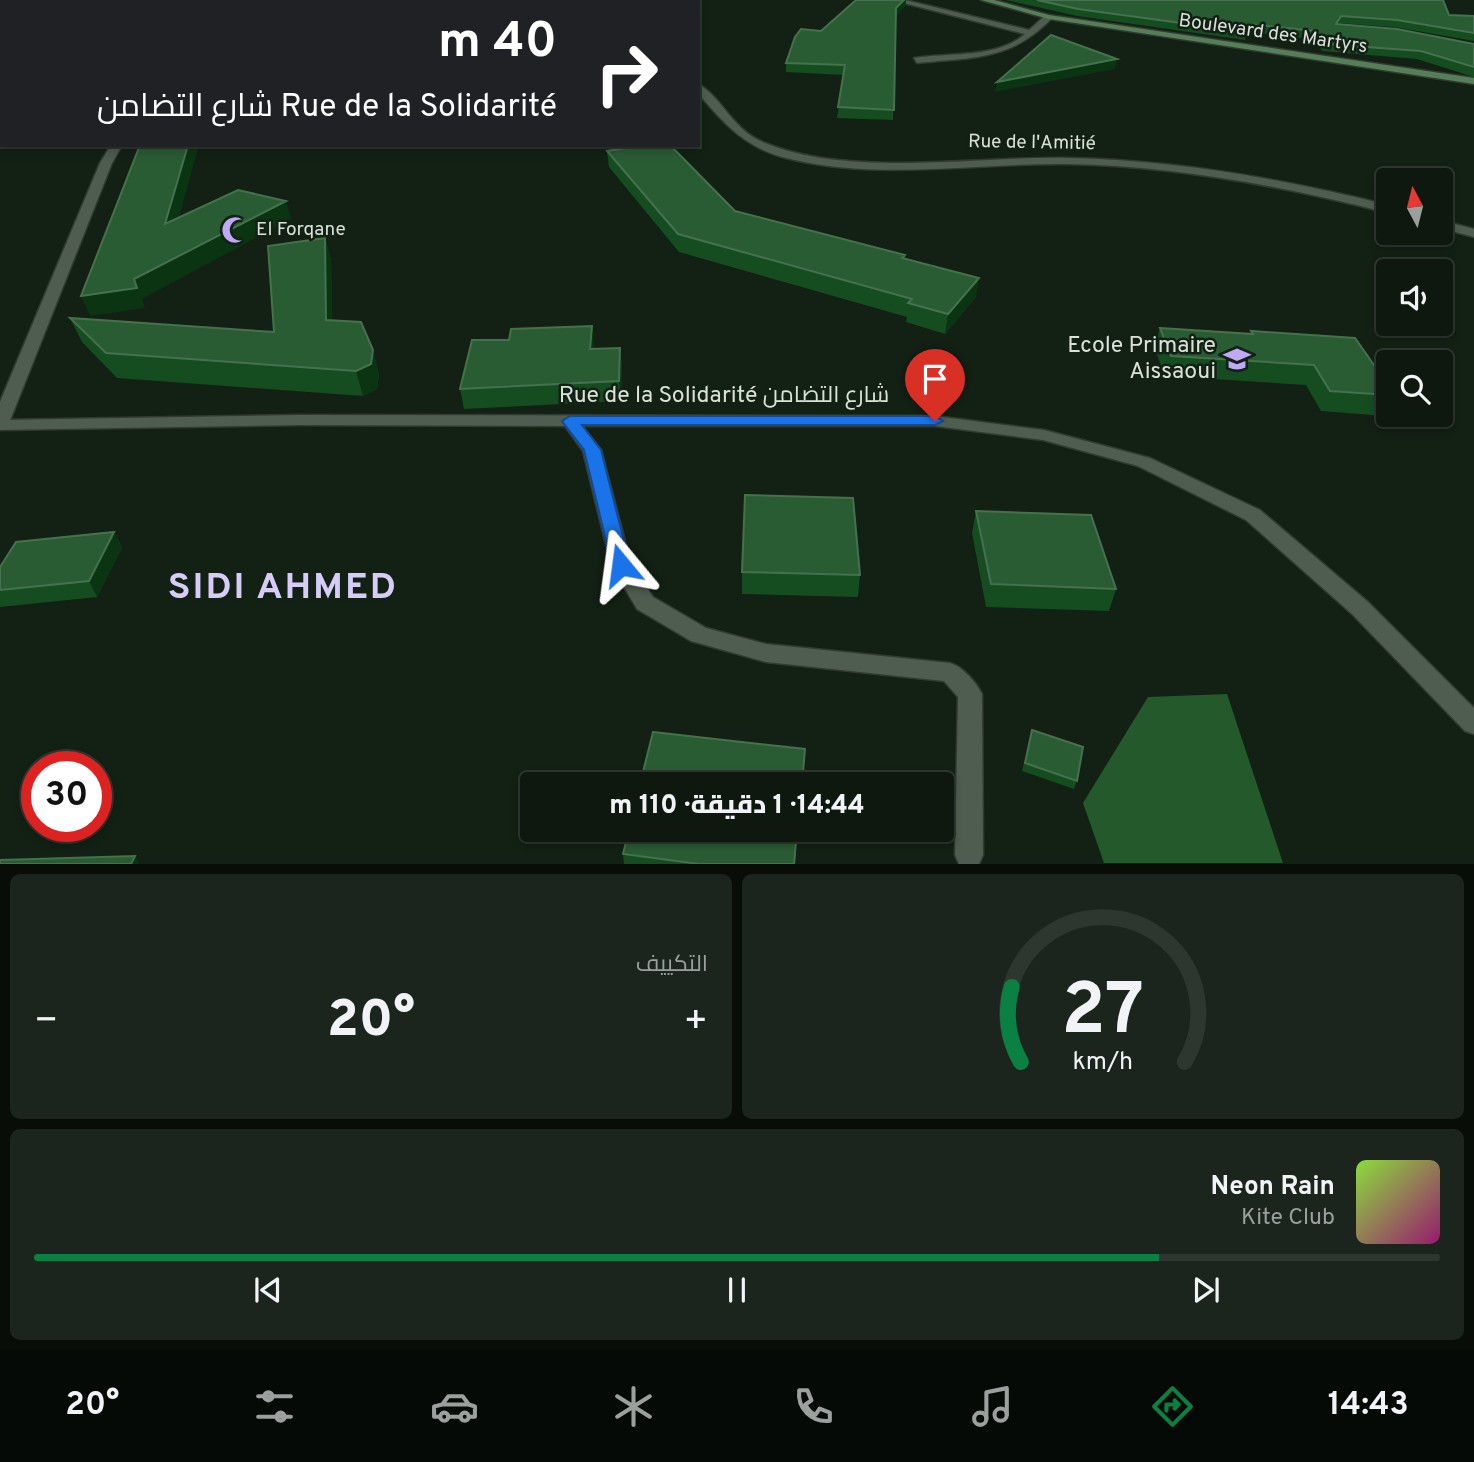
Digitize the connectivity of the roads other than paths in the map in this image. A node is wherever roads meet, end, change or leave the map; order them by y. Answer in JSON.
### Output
{"nodes":[{"id":1,"x":896,"y":0,"type":"edge"},
{"id":2,"x":985,"y":0,"type":"edge"},
{"id":3,"x":1049,"y":17,"type":"junction"},
{"id":4,"x":1032,"y":33,"type":"junction"},
{"id":5,"x":917,"y":60,"type":"dead end"},
{"id":6,"x":1474,"y":81,"type":"edge"},
{"id":7,"x":700,"y":89,"type":"edge"},
{"id":8,"x":116,"y":147,"type":"edge"},
{"id":9,"x":1376,"y":206,"type":"edge"},
{"id":10,"x":1453,"y":227,"type":"edge"},
{"id":11,"x":1474,"y":233,"type":"edge"},
{"id":12,"x":570,"y":421,"type":"junction"},
{"id":13,"x":0,"y":424,"type":"edge"},
{"id":14,"x":1474,"y":724,"type":"edge"},
{"id":15,"x":969,"y":855,"type":"dead end"}],
"edges":[{"from":1,"to":4,"type":"street"},
{"from":2,"to":3,"type":"main road","name":"Boulevard des Martyrs"},
{"from":3,"to":4,"type":"street"},
{"from":3,"to":6,"type":"main road","name":"Boulevard des Martyrs"},
{"from":4,"to":5,"type":"street"},
{"from":7,"to":9,"type":"street","name":"Rue de l'Amitié"},
{"from":8,"to":13,"type":"street"},
{"from":10,"to":11,"type":"street"},
{"from":12,"to":13,"type":"street","name":"Rue de la Solidarité شارع التضامن"},
{"from":12,"to":14,"type":"street","name":"Rue de la Solidarité شارع التضامن"},
{"from":12,"to":15,"type":"street"}]}
